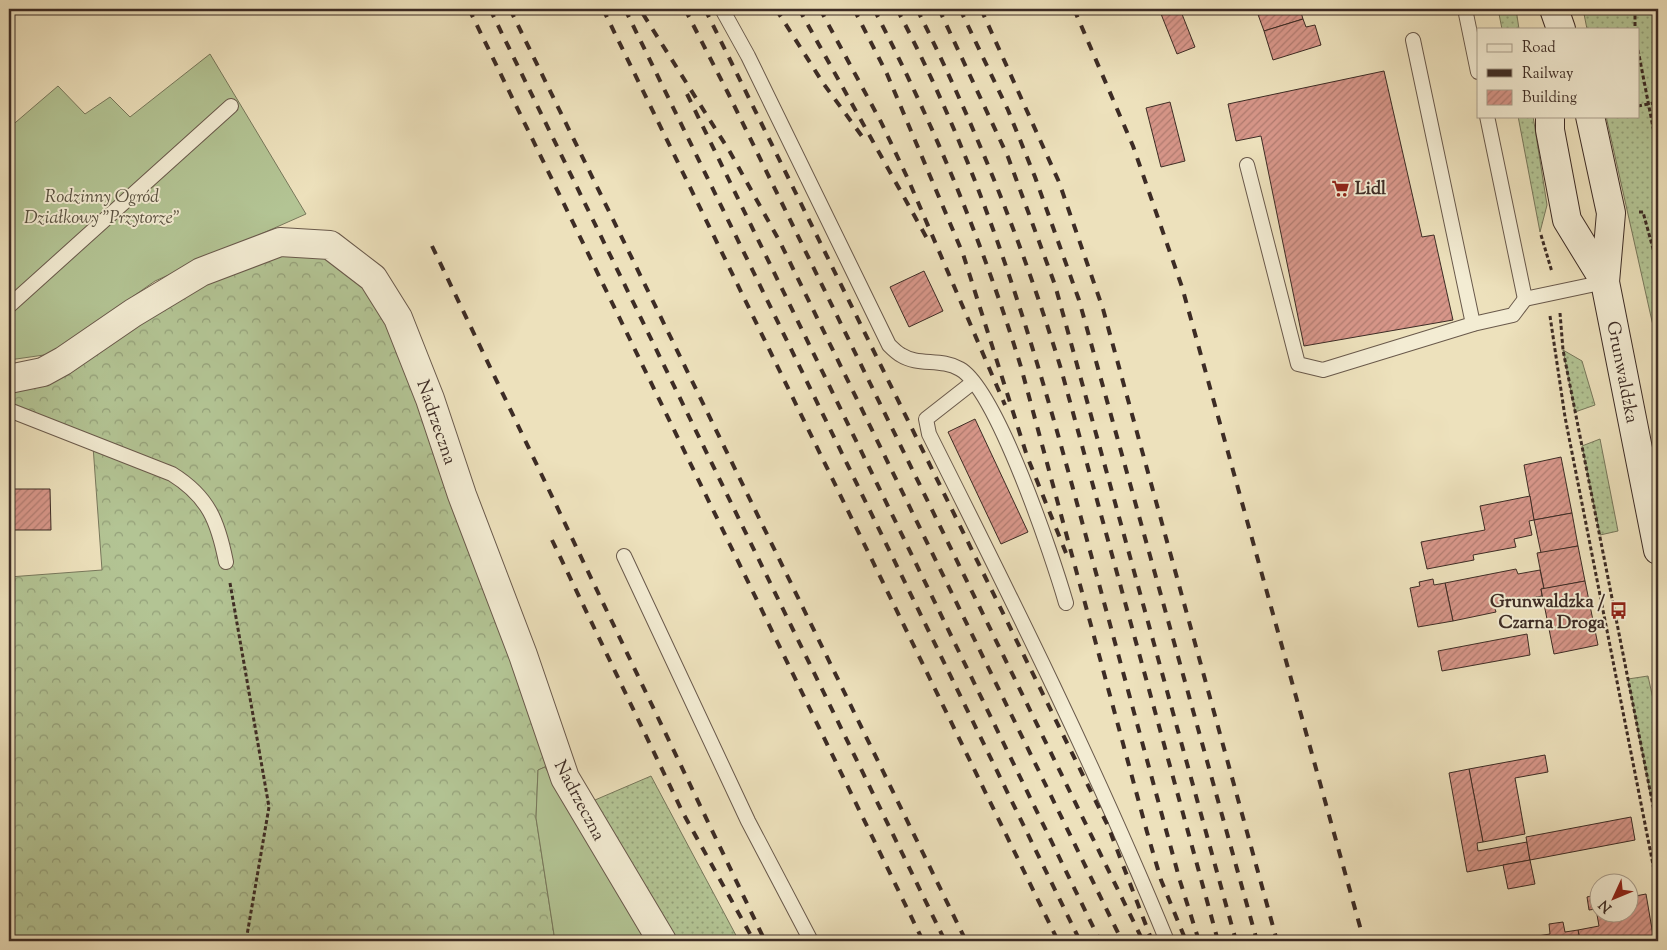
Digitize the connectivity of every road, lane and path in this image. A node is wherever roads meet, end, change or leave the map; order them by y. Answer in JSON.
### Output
{"nodes":[{"id":1,"x":722,"y":9,"type":"edge"},
{"id":2,"x":1465,"y":9,"type":"edge"},
{"id":3,"x":1549,"y":9,"type":"edge"},
{"id":4,"x":1554,"y":9,"type":"edge"},
{"id":5,"x":1635,"y":9,"type":"edge"},
{"id":6,"x":1549,"y":28,"type":"edge"},
{"id":7,"x":1560,"y":28,"type":"edge"},
{"id":8,"x":1635,"y":28,"type":"edge"},
{"id":9,"x":1413,"y":40,"type":"dead end"},
{"id":10,"x":1640,"y":60,"type":"edge"},
{"id":11,"x":1477,"y":67,"type":"edge"},
{"id":12,"x":1658,"y":102,"type":"edge"},
{"id":13,"x":1649,"y":103,"type":"junction"},
{"id":14,"x":1640,"y":105,"type":"edge"},
{"id":15,"x":231,"y":106,"type":"dead end"},
{"id":16,"x":1487,"y":118,"type":"edge"},
{"id":17,"x":1550,"y":118,"type":"edge"},
{"id":18,"x":1590,"y":118,"type":"edge"},
{"id":19,"x":1658,"y":154,"type":"edge"},
{"id":20,"x":1247,"y":165,"type":"dead end"},
{"id":21,"x":1540,"y":232,"type":"dead end"},
{"id":22,"x":1605,"y":282,"type":"junction"},
{"id":23,"x":1552,"y":292,"type":"junction"},
{"id":24,"x":1525,"y":299,"type":"junction"},
{"id":25,"x":9,"y":306,"type":"edge"},
{"id":26,"x":1473,"y":324,"type":"junction"},
{"id":27,"x":9,"y":379,"type":"edge"},
{"id":28,"x":972,"y":383,"type":"junction"},
{"id":29,"x":9,"y":410,"type":"edge"},
{"id":30,"x":1658,"y":550,"type":"edge"},
{"id":31,"x":624,"y":556,"type":"dead end"},
{"id":32,"x":226,"y":562,"type":"joint"},
{"id":33,"x":1066,"y":603,"type":"dead end"},
{"id":34,"x":1658,"y":831,"type":"edge"},
{"id":35,"x":1658,"y":890,"type":"edge"},
{"id":36,"x":246,"y":941,"type":"edge"},
{"id":37,"x":662,"y":941,"type":"edge"},
{"id":38,"x":811,"y":941,"type":"edge"},
{"id":39,"x":1167,"y":941,"type":"edge"}],
"edges":[{"from":1,"to":28,"type":"lane"},
{"from":2,"to":11,"type":"lane"},
{"from":3,"to":6,"type":"street"},
{"from":4,"to":7,"type":"street"},
{"from":5,"to":8,"type":"path"},
{"from":9,"to":26,"type":"lane"},
{"from":10,"to":13,"type":"path"},
{"from":12,"to":13,"type":"path"},
{"from":13,"to":14,"type":"path"},
{"from":13,"to":19,"type":"path"},
{"from":15,"to":25,"type":"lane"},
{"from":16,"to":24,"type":"lane"},
{"from":17,"to":22,"type":"street","name":"Grunwaldzka"},
{"from":18,"to":22,"type":"street","name":"Grunwaldzka"},
{"from":20,"to":26,"type":"lane"},
{"from":21,"to":23,"type":"path"},
{"from":22,"to":23,"type":"lane"},
{"from":22,"to":30,"type":"street","name":"Grunwaldzka"},
{"from":23,"to":24,"type":"lane"},
{"from":23,"to":34,"type":"path"},
{"from":23,"to":35,"type":"path"},
{"from":24,"to":26,"type":"lane"},
{"from":27,"to":37,"type":"street","name":"Nadrzeczna"},
{"from":28,"to":33,"type":"lane"},
{"from":28,"to":39,"type":"lane"},
{"from":29,"to":32,"type":"lane"},
{"from":31,"to":38,"type":"lane"},
{"from":32,"to":36,"type":"path"}]}
